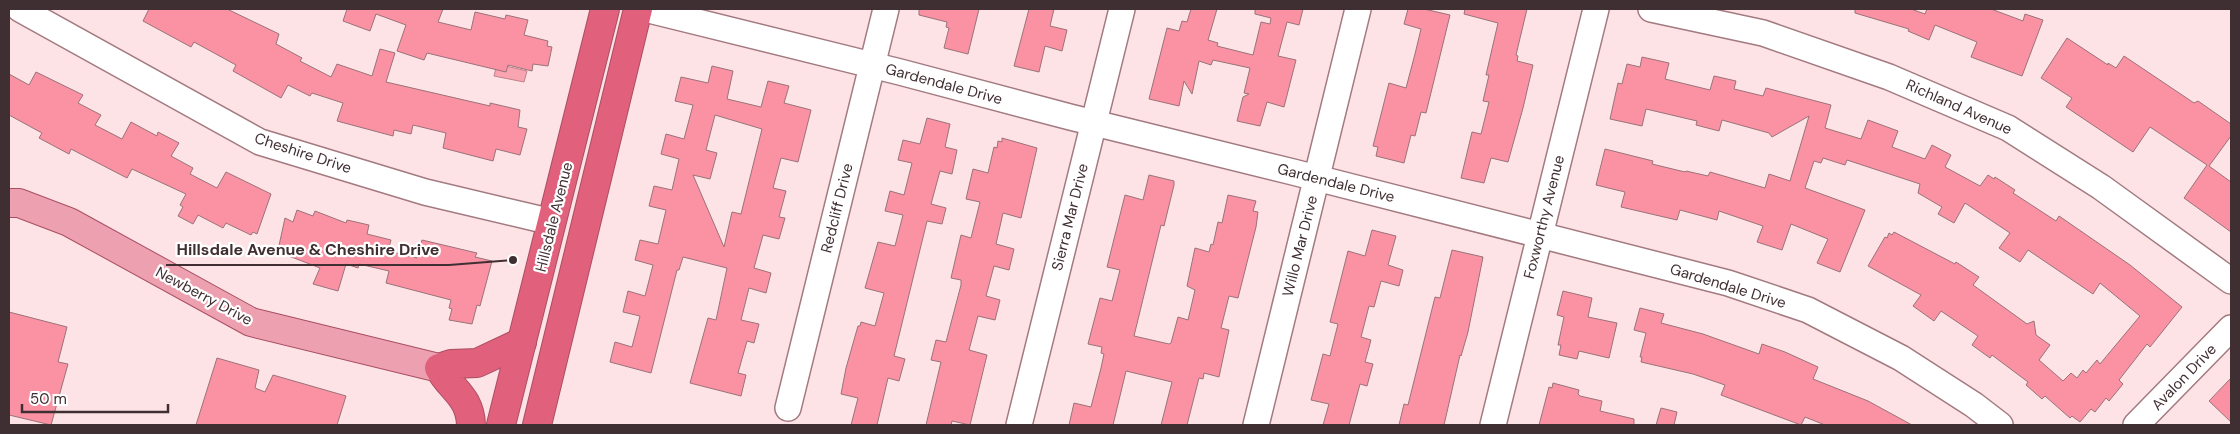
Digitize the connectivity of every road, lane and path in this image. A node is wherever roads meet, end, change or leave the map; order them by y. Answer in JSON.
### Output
{"nodes":[{"id":1,"x":20,"y":9,"type":"edge"},
{"id":2,"x":605,"y":9,"type":"edge"},
{"id":3,"x":617,"y":9,"type":"edge"},
{"id":4,"x":638,"y":9,"type":"edge"},
{"id":5,"x":645,"y":9,"type":"edge"},
{"id":6,"x":886,"y":9,"type":"edge"},
{"id":7,"x":1122,"y":9,"type":"edge"},
{"id":8,"x":1358,"y":9,"type":"edge"},
{"id":9,"x":1596,"y":9,"type":"edge"},
{"id":10,"x":1651,"y":9,"type":"edge"},
{"id":11,"x":626,"y":57,"type":"junction"},
{"id":12,"x":872,"y":65,"type":"junction"},
{"id":13,"x":1094,"y":123,"type":"junction"},
{"id":14,"x":1316,"y":178,"type":"junction"},
{"id":15,"x":9,"y":203,"type":"edge"},
{"id":16,"x":552,"y":222,"type":"junction"},
{"id":17,"x":1540,"y":235,"type":"junction"},
{"id":18,"x":2231,"y":281,"type":"edge"},
{"id":19,"x":2231,"y":328,"type":"edge"},
{"id":20,"x":522,"y":342,"type":"junction"},
{"id":21,"x":439,"y":368,"type":"junction"},
{"id":22,"x":788,"y":408,"type":"dead end"},
{"id":23,"x":471,"y":425,"type":"edge"},
{"id":24,"x":501,"y":425,"type":"edge"},
{"id":25,"x":537,"y":425,"type":"edge"},
{"id":26,"x":1019,"y":425,"type":"edge"},
{"id":27,"x":1256,"y":425,"type":"edge"},
{"id":28,"x":1493,"y":425,"type":"edge"},
{"id":29,"x":2000,"y":425,"type":"edge"},
{"id":30,"x":2136,"y":425,"type":"edge"}],
"edges":[{"from":1,"to":16,"type":"street","name":"Cheshire Drive"},
{"from":2,"to":16,"type":"highway","name":"Hillsdale Avenue"},
{"from":3,"to":11,"type":"highway"},
{"from":4,"to":11,"type":"highway"},
{"from":5,"to":12,"type":"street","name":"Gardendale Drive"},
{"from":6,"to":12,"type":"street","name":"Redcliff Drive"},
{"from":7,"to":13,"type":"street","name":"Sierra Mar Drive"},
{"from":8,"to":14,"type":"street","name":"Willo Mar Drive"},
{"from":9,"to":17,"type":"street","name":"Foxworthy Avenue"},
{"from":10,"to":18,"type":"street","name":"Richland Avenue"},
{"from":11,"to":25,"type":"highway"},
{"from":12,"to":13,"type":"street","name":"Gardendale Drive"},
{"from":12,"to":22,"type":"street","name":"Redcliff Drive"},
{"from":13,"to":14,"type":"street","name":"Gardendale Drive"},
{"from":13,"to":26,"type":"street","name":"Sierra Mar Drive"},
{"from":14,"to":17,"type":"street","name":"Gardendale Drive"},
{"from":14,"to":27,"type":"street","name":"Willo Mar Drive"},
{"from":15,"to":21,"type":"main road","name":"Newberry Drive"},
{"from":16,"to":20,"type":"highway","name":"Hillsdale Avenue"},
{"from":17,"to":28,"type":"street","name":"Foxworthy Avenue"},
{"from":17,"to":29,"type":"street","name":"Gardendale Drive"},
{"from":19,"to":30,"type":"street","name":"Avalon Drive"},
{"from":20,"to":21,"type":"highway"},
{"from":20,"to":24,"type":"highway","name":"Hillsdale Avenue"},
{"from":21,"to":23,"type":"highway"}]}
